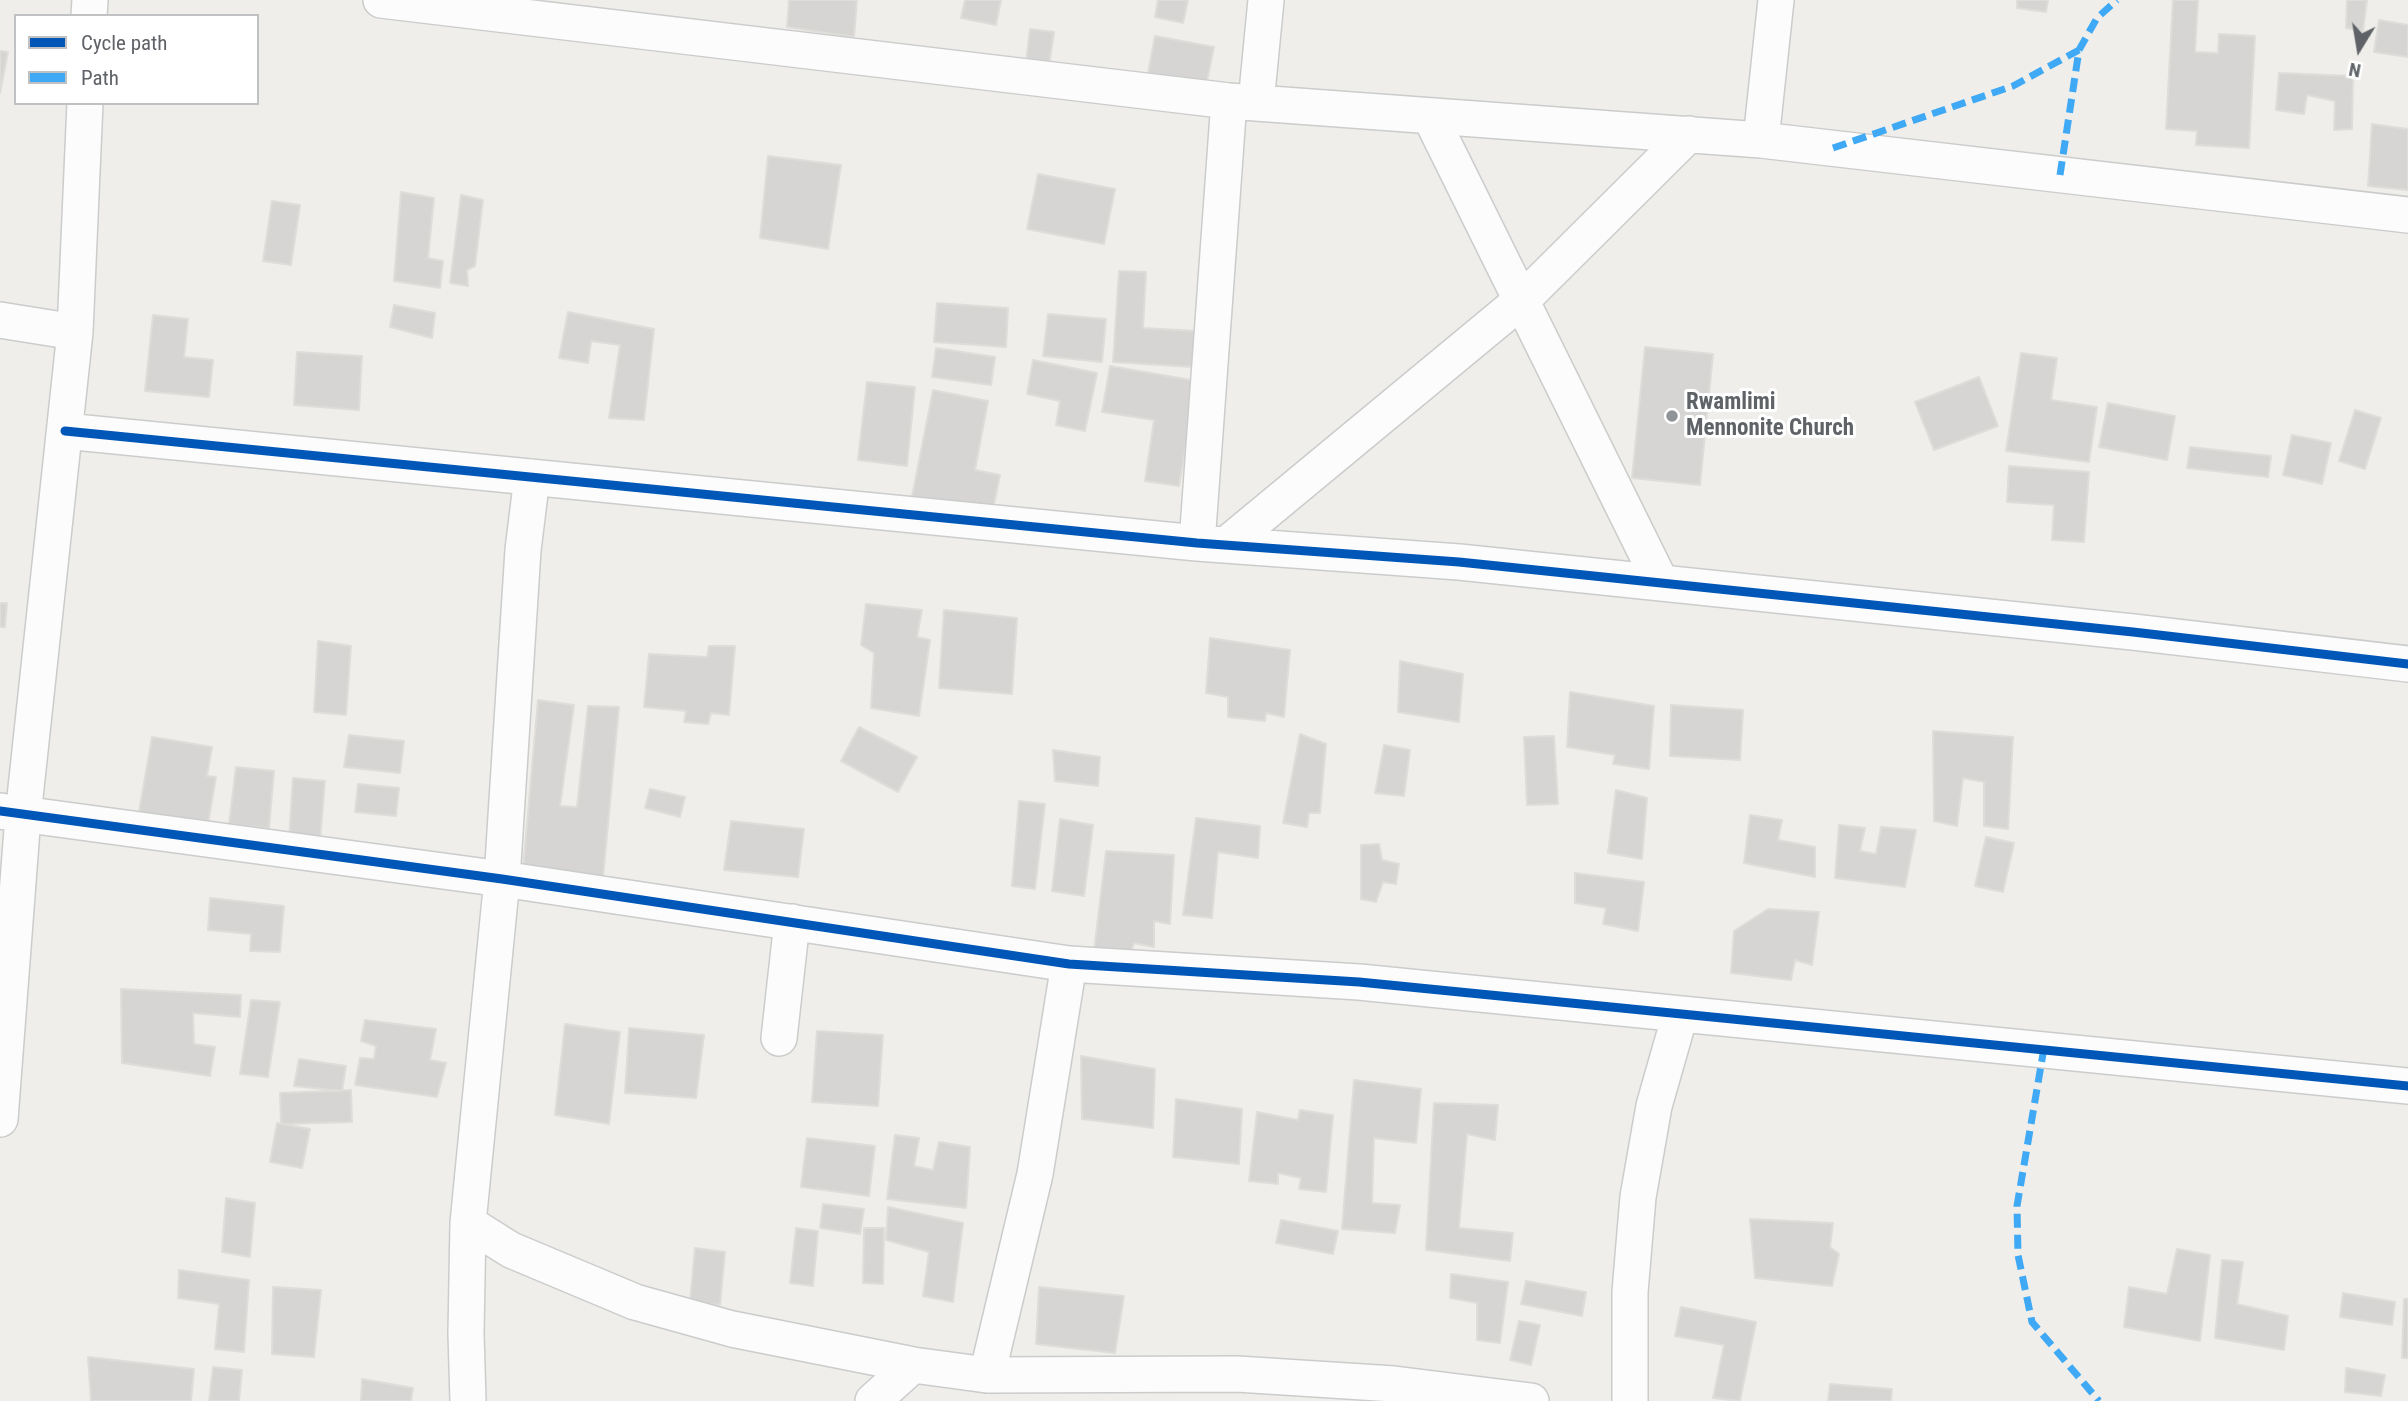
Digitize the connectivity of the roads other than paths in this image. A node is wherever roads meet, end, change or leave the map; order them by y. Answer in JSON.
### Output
{"nodes":[{"id":1,"x":381,"y":0,"type":"edge"},
{"id":2,"x":1266,"y":0,"type":"edge"},
{"id":3,"x":1776,"y":0,"type":"edge"},
{"id":4,"x":1243,"y":102,"type":"junction"},
{"id":5,"x":85,"y":105,"type":"edge"},
{"id":6,"x":1430,"y":116,"type":"junction"},
{"id":7,"x":1689,"y":134,"type":"junction"},
{"id":8,"x":1761,"y":140,"type":"junction"},
{"id":9,"x":2408,"y":215,"type":"edge"},
{"id":10,"x":1522,"y":300,"type":"junction"},
{"id":11,"x":0,"y":320,"type":"edge"},
{"id":12,"x":75,"y":332,"type":"junction"},
{"id":13,"x":65,"y":431,"type":"junction"},
{"id":14,"x":532,"y":477,"type":"junction"},
{"id":15,"x":1211,"y":544,"type":"junction"},
{"id":16,"x":1661,"y":583,"type":"junction"},
{"id":17,"x":2408,"y":664,"type":"edge"},
{"id":18,"x":11,"y":813,"type":"edge"},
{"id":19,"x":502,"y":879,"type":"junction"},
{"id":20,"x":792,"y":922,"type":"junction"},
{"id":21,"x":1069,"y":964,"type":"junction"},
{"id":22,"x":1681,"y":1016,"type":"junction"},
{"id":23,"x":779,"y":1038,"type":"dead end"},
{"id":24,"x":2408,"y":1086,"type":"edge"},
{"id":25,"x":0,"y":1119,"type":"edge"},
{"id":26,"x":468,"y":1223,"type":"junction"},
{"id":27,"x":913,"y":1365,"type":"junction"},
{"id":28,"x":987,"y":1375,"type":"junction"},
{"id":29,"x":468,"y":1401,"type":"edge"},
{"id":30,"x":873,"y":1401,"type":"edge"},
{"id":31,"x":1531,"y":1401,"type":"edge"},
{"id":32,"x":1630,"y":1401,"type":"edge"}],
"edges":[{"from":1,"to":4,"type":"street"},
{"from":2,"to":4,"type":"street"},
{"from":3,"to":8,"type":"street"},
{"from":4,"to":6,"type":"street"},
{"from":4,"to":15,"type":"street"},
{"from":5,"to":12,"type":"street"},
{"from":6,"to":7,"type":"street"},
{"from":6,"to":10,"type":"street"},
{"from":7,"to":8,"type":"street"},
{"from":7,"to":10,"type":"street"},
{"from":8,"to":9,"type":"street"},
{"from":10,"to":15,"type":"street"},
{"from":10,"to":16,"type":"street"},
{"from":11,"to":12,"type":"street"},
{"from":12,"to":13,"type":"street"},
{"from":13,"to":14,"type":"street"},
{"from":13,"to":18,"type":"street"},
{"from":14,"to":15,"type":"street"},
{"from":14,"to":19,"type":"street"},
{"from":15,"to":16,"type":"street"},
{"from":16,"to":17,"type":"street"},
{"from":18,"to":19,"type":"street"},
{"from":18,"to":25,"type":"street"},
{"from":19,"to":20,"type":"street"},
{"from":19,"to":26,"type":"street"},
{"from":20,"to":21,"type":"street"},
{"from":20,"to":23,"type":"street"},
{"from":21,"to":22,"type":"street"},
{"from":21,"to":28,"type":"street"},
{"from":22,"to":24,"type":"street"},
{"from":22,"to":32,"type":"street"},
{"from":26,"to":27,"type":"street"},
{"from":26,"to":29,"type":"street"},
{"from":27,"to":28,"type":"street"},
{"from":27,"to":30,"type":"street"},
{"from":28,"to":31,"type":"street"}]}
